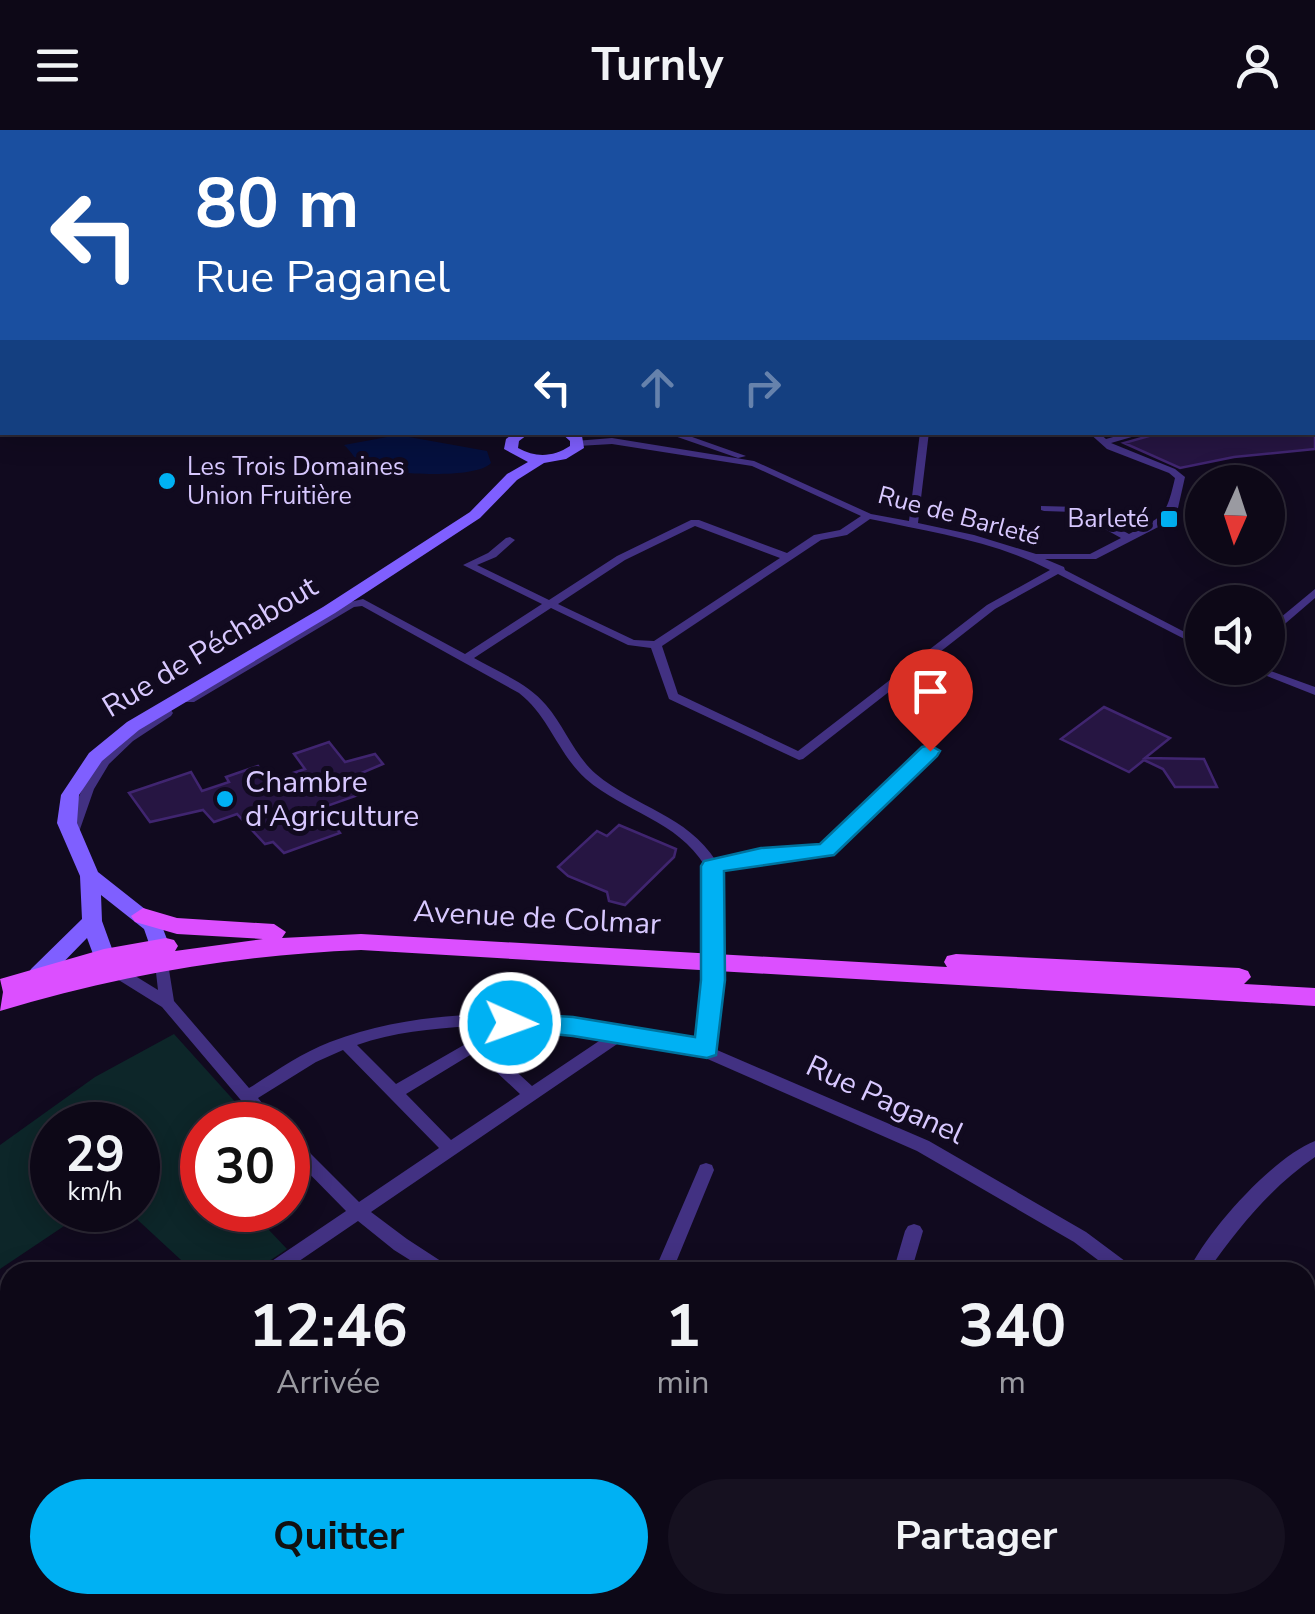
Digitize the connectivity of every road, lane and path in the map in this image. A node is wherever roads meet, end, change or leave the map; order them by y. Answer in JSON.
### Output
{"nodes":[{"id":1,"x":518,"y":435,"type":"edge"},
{"id":2,"x":570,"y":435,"type":"edge"},
{"id":3,"x":619,"y":435,"type":"edge"},
{"id":4,"x":677,"y":435,"type":"edge"},
{"id":5,"x":926,"y":435,"type":"edge"},
{"id":6,"x":1095,"y":435,"type":"edge"},
{"id":7,"x":1132,"y":435,"type":"edge"},
{"id":8,"x":612,"y":441,"type":"junction"},
{"id":9,"x":1103,"y":442,"type":"junction"},
{"id":10,"x":706,"y":443,"type":"junction"},
{"id":11,"x":690,"y":453,"type":"junction"},
{"id":12,"x":516,"y":454,"type":"junction"},
{"id":13,"x":542,"y":459,"type":"junction"},
{"id":14,"x":754,"y":464,"type":"junction"},
{"id":15,"x":512,"y":477,"type":"junction"},
{"id":16,"x":1044,"y":508,"type":"dead end"},
{"id":17,"x":868,"y":516,"type":"junction"},
{"id":18,"x":914,"y":526,"type":"junction"},
{"id":19,"x":1129,"y":538,"type":"junction"},
{"id":20,"x":510,"y":540,"type":"dead end"},
{"id":21,"x":1030,"y":555,"type":"junction"},
{"id":22,"x":788,"y":557,"type":"junction"},
{"id":23,"x":1092,"y":557,"type":"junction"},
{"id":24,"x":1064,"y":571,"type":"junction"},
{"id":25,"x":1315,"y":592,"type":"edge"},
{"id":26,"x":548,"y":605,"type":"junction"},
{"id":27,"x":1285,"y":618,"type":"edge"},
{"id":28,"x":1185,"y":636,"type":"edge"},
{"id":29,"x":656,"y":645,"type":"junction"},
{"id":30,"x":466,"y":659,"type":"junction"},
{"id":31,"x":1285,"y":680,"type":"edge"},
{"id":32,"x":1315,"y":692,"type":"edge"},
{"id":33,"x":930,"y":751,"type":"dead end"},
{"id":34,"x":71,"y":834,"type":"junction"},
{"id":35,"x":712,"y":866,"type":"junction"},
{"id":36,"x":90,"y":876,"type":"junction"},
{"id":37,"x":143,"y":916,"type":"junction"},
{"id":38,"x":92,"y":921,"type":"junction"},
{"id":39,"x":274,"y":932,"type":"junction"},
{"id":40,"x":712,"y":949,"type":"junction"},
{"id":41,"x":110,"y":964,"type":"junction"},
{"id":42,"x":163,"y":964,"type":"junction"},
{"id":43,"x":39,"y":974,"type":"junction"},
{"id":44,"x":1315,"y":982,"type":"edge"},
{"id":45,"x":0,"y":988,"type":"edge"},
{"id":46,"x":1315,"y":997,"type":"edge"},
{"id":47,"x":0,"y":1002,"type":"edge"},
{"id":48,"x":167,"y":1004,"type":"junction"},
{"id":49,"x":622,"y":1033,"type":"junction"},
{"id":50,"x":346,"y":1043,"type":"junction"},
{"id":51,"x":707,"y":1048,"type":"junction"},
{"id":52,"x":395,"y":1094,"type":"junction"},
{"id":53,"x":531,"y":1095,"type":"junction"},
{"id":54,"x":246,"y":1097,"type":"junction"},
{"id":55,"x":251,"y":1102,"type":"edge"},
{"id":56,"x":1315,"y":1148,"type":"edge"},
{"id":57,"x":450,"y":1149,"type":"junction"},
{"id":58,"x":310,"y":1164,"type":"edge"},
{"id":59,"x":706,"y":1170,"type":"dead end"},
{"id":60,"x":356,"y":1211,"type":"junction"},
{"id":61,"x":914,"y":1231,"type":"dead end"},
{"id":62,"x":283,"y":1262,"type":"edge"},
{"id":63,"x":425,"y":1262,"type":"edge"},
{"id":64,"x":667,"y":1262,"type":"edge"},
{"id":65,"x":905,"y":1262,"type":"edge"},
{"id":66,"x":1113,"y":1262,"type":"edge"},
{"id":67,"x":1203,"y":1262,"type":"edge"}],
"edges":[{"from":1,"to":12,"type":"street"},
{"from":2,"to":8,"type":"street","name":"Rue de Barleté"},
{"from":2,"to":13,"type":"street","name":"Rue de Péchabout"},
{"from":3,"to":8,"type":"street"},
{"from":4,"to":10,"type":"street","name":"Rue de Barleté"},
{"from":5,"to":18,"type":"street"},
{"from":6,"to":9,"type":"street"},
{"from":7,"to":9,"type":"street"},
{"from":8,"to":11,"type":"street","name":"Rue de Barleté"},
{"from":9,"to":19,"type":"street"},
{"from":10,"to":11,"type":"street"},
{"from":10,"to":14,"type":"street","name":"Rue de Barleté"},
{"from":11,"to":14,"type":"street","name":"Rue de Barleté"},
{"from":12,"to":13,"type":"street"},
{"from":12,"to":15,"type":"street"},
{"from":13,"to":15,"type":"street","name":"Rue de Péchabout"},
{"from":14,"to":17,"type":"street","name":"Rue de Barleté"},
{"from":15,"to":34,"type":"street","name":"Rue de Péchabout"},
{"from":16,"to":19,"type":"street"},
{"from":17,"to":18,"type":"street","name":"Rue de Barleté"},
{"from":17,"to":22,"type":"street"},
{"from":18,"to":21,"type":"street","name":"Rue de Barleté"},
{"from":19,"to":23,"type":"street"},
{"from":20,"to":26,"type":"street"},
{"from":21,"to":23,"type":"street"},
{"from":21,"to":24,"type":"street","name":"Rue de Barleté"},
{"from":22,"to":26,"type":"street"},
{"from":22,"to":29,"type":"street"},
{"from":23,"to":24,"type":"street"},
{"from":24,"to":28,"type":"street","name":"Rue de Barleté"},
{"from":24,"to":29,"type":"street"},
{"from":25,"to":27,"type":"street"},
{"from":26,"to":29,"type":"street"},
{"from":26,"to":30,"type":"street"},
{"from":30,"to":34,"type":"street"},
{"from":30,"to":35,"type":"street"},
{"from":31,"to":32,"type":"street"},
{"from":33,"to":35,"type":"street"},
{"from":34,"to":36,"type":"street","name":"Rue de Péchabout"},
{"from":35,"to":40,"type":"street"},
{"from":36,"to":37,"type":"street"},
{"from":36,"to":38,"type":"street","name":"Rue de Péchabout"},
{"from":37,"to":39,"type":"main road"},
{"from":37,"to":42,"type":"street"},
{"from":38,"to":41,"type":"street","name":"Rue de Péchabout"},
{"from":38,"to":43,"type":"street"},
{"from":39,"to":40,"type":"main road","name":"Avenue de Colmar"},
{"from":39,"to":42,"type":"main road","name":"Avenue de Colmar"},
{"from":40,"to":42,"type":"main road","name":"Avenue de Colmar"},
{"from":40,"to":44,"type":"main road","name":"Avenue de Colmar"},
{"from":40,"to":46,"type":"main road","name":"Avenue de Colmar"},
{"from":40,"to":51,"type":"street"},
{"from":41,"to":42,"type":"main road","name":"Avenue de Colmar"},
{"from":41,"to":43,"type":"main road","name":"Avenue de Colmar"},
{"from":41,"to":47,"type":"main road","name":"Avenue de Colmar"},
{"from":41,"to":48,"type":"street"},
{"from":42,"to":48,"type":"street"},
{"from":43,"to":45,"type":"main road","name":"Avenue de Colmar"},
{"from":48,"to":54,"type":"street"},
{"from":49,"to":50,"type":"street","name":"Rue Paganel"},
{"from":49,"to":51,"type":"street","name":"Rue Paganel"},
{"from":49,"to":53,"type":"street"},
{"from":50,"to":52,"type":"street"},
{"from":50,"to":54,"type":"street","name":"Rue Paganel"},
{"from":51,"to":66,"type":"street","name":"Rue Paganel"},
{"from":52,"to":53,"type":"street"},
{"from":52,"to":57,"type":"street"},
{"from":53,"to":57,"type":"street"},
{"from":54,"to":55,"type":"street"},
{"from":56,"to":67,"type":"street"},
{"from":57,"to":60,"type":"street"},
{"from":58,"to":60,"type":"street"},
{"from":59,"to":64,"type":"street"},
{"from":60,"to":62,"type":"street"},
{"from":60,"to":63,"type":"street"},
{"from":61,"to":65,"type":"street"}]}
